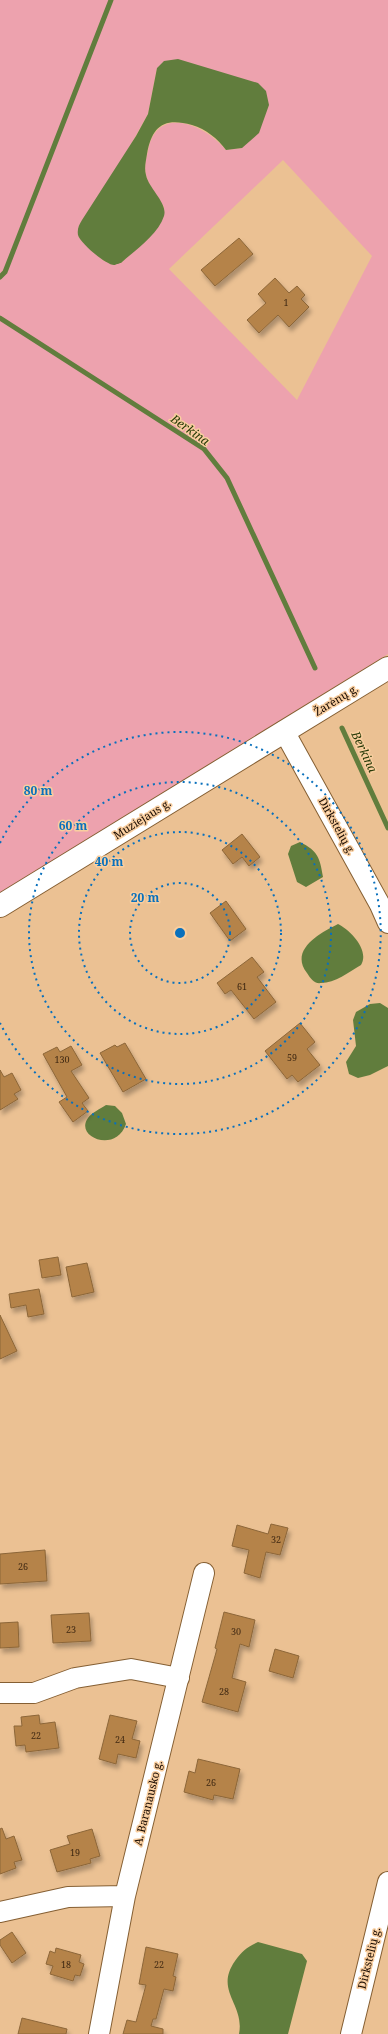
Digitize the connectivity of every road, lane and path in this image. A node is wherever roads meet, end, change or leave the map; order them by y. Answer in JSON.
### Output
{"nodes":[{"id":1,"x":388,"y":668,"type":"edge"},
{"id":2,"x":284,"y":731,"type":"junction"},
{"id":3,"x":0,"y":906,"type":"edge"},
{"id":4,"x":388,"y":923,"type":"edge"},
{"id":5,"x":204,"y":1573,"type":"dead end"},
{"id":6,"x":179,"y":1678,"type":"junction"},
{"id":7,"x":0,"y":1693,"type":"edge"},
{"id":8,"x":388,"y":1882,"type":"edge"},
{"id":9,"x":125,"y":1896,"type":"junction"},
{"id":10,"x":0,"y":1912,"type":"edge"},
{"id":11,"x":99,"y":2034,"type":"edge"},
{"id":12,"x":351,"y":2034,"type":"edge"}],
"edges":[{"from":1,"to":2,"type":"main road","name":"Žarėnų g."},
{"from":2,"to":3,"type":"main road","name":"Muziejaus g."},
{"from":2,"to":4,"type":"street","name":"Dirkstelių g."},
{"from":5,"to":6,"type":"street","name":"A. Baranausko g."},
{"from":6,"to":7,"type":"street"},
{"from":6,"to":9,"type":"street","name":"A. Baranausko g."},
{"from":8,"to":12,"type":"street","name":"Dirkstelių g."},
{"from":9,"to":10,"type":"street"},
{"from":9,"to":11,"type":"street","name":"A. Baranausko g."}]}
